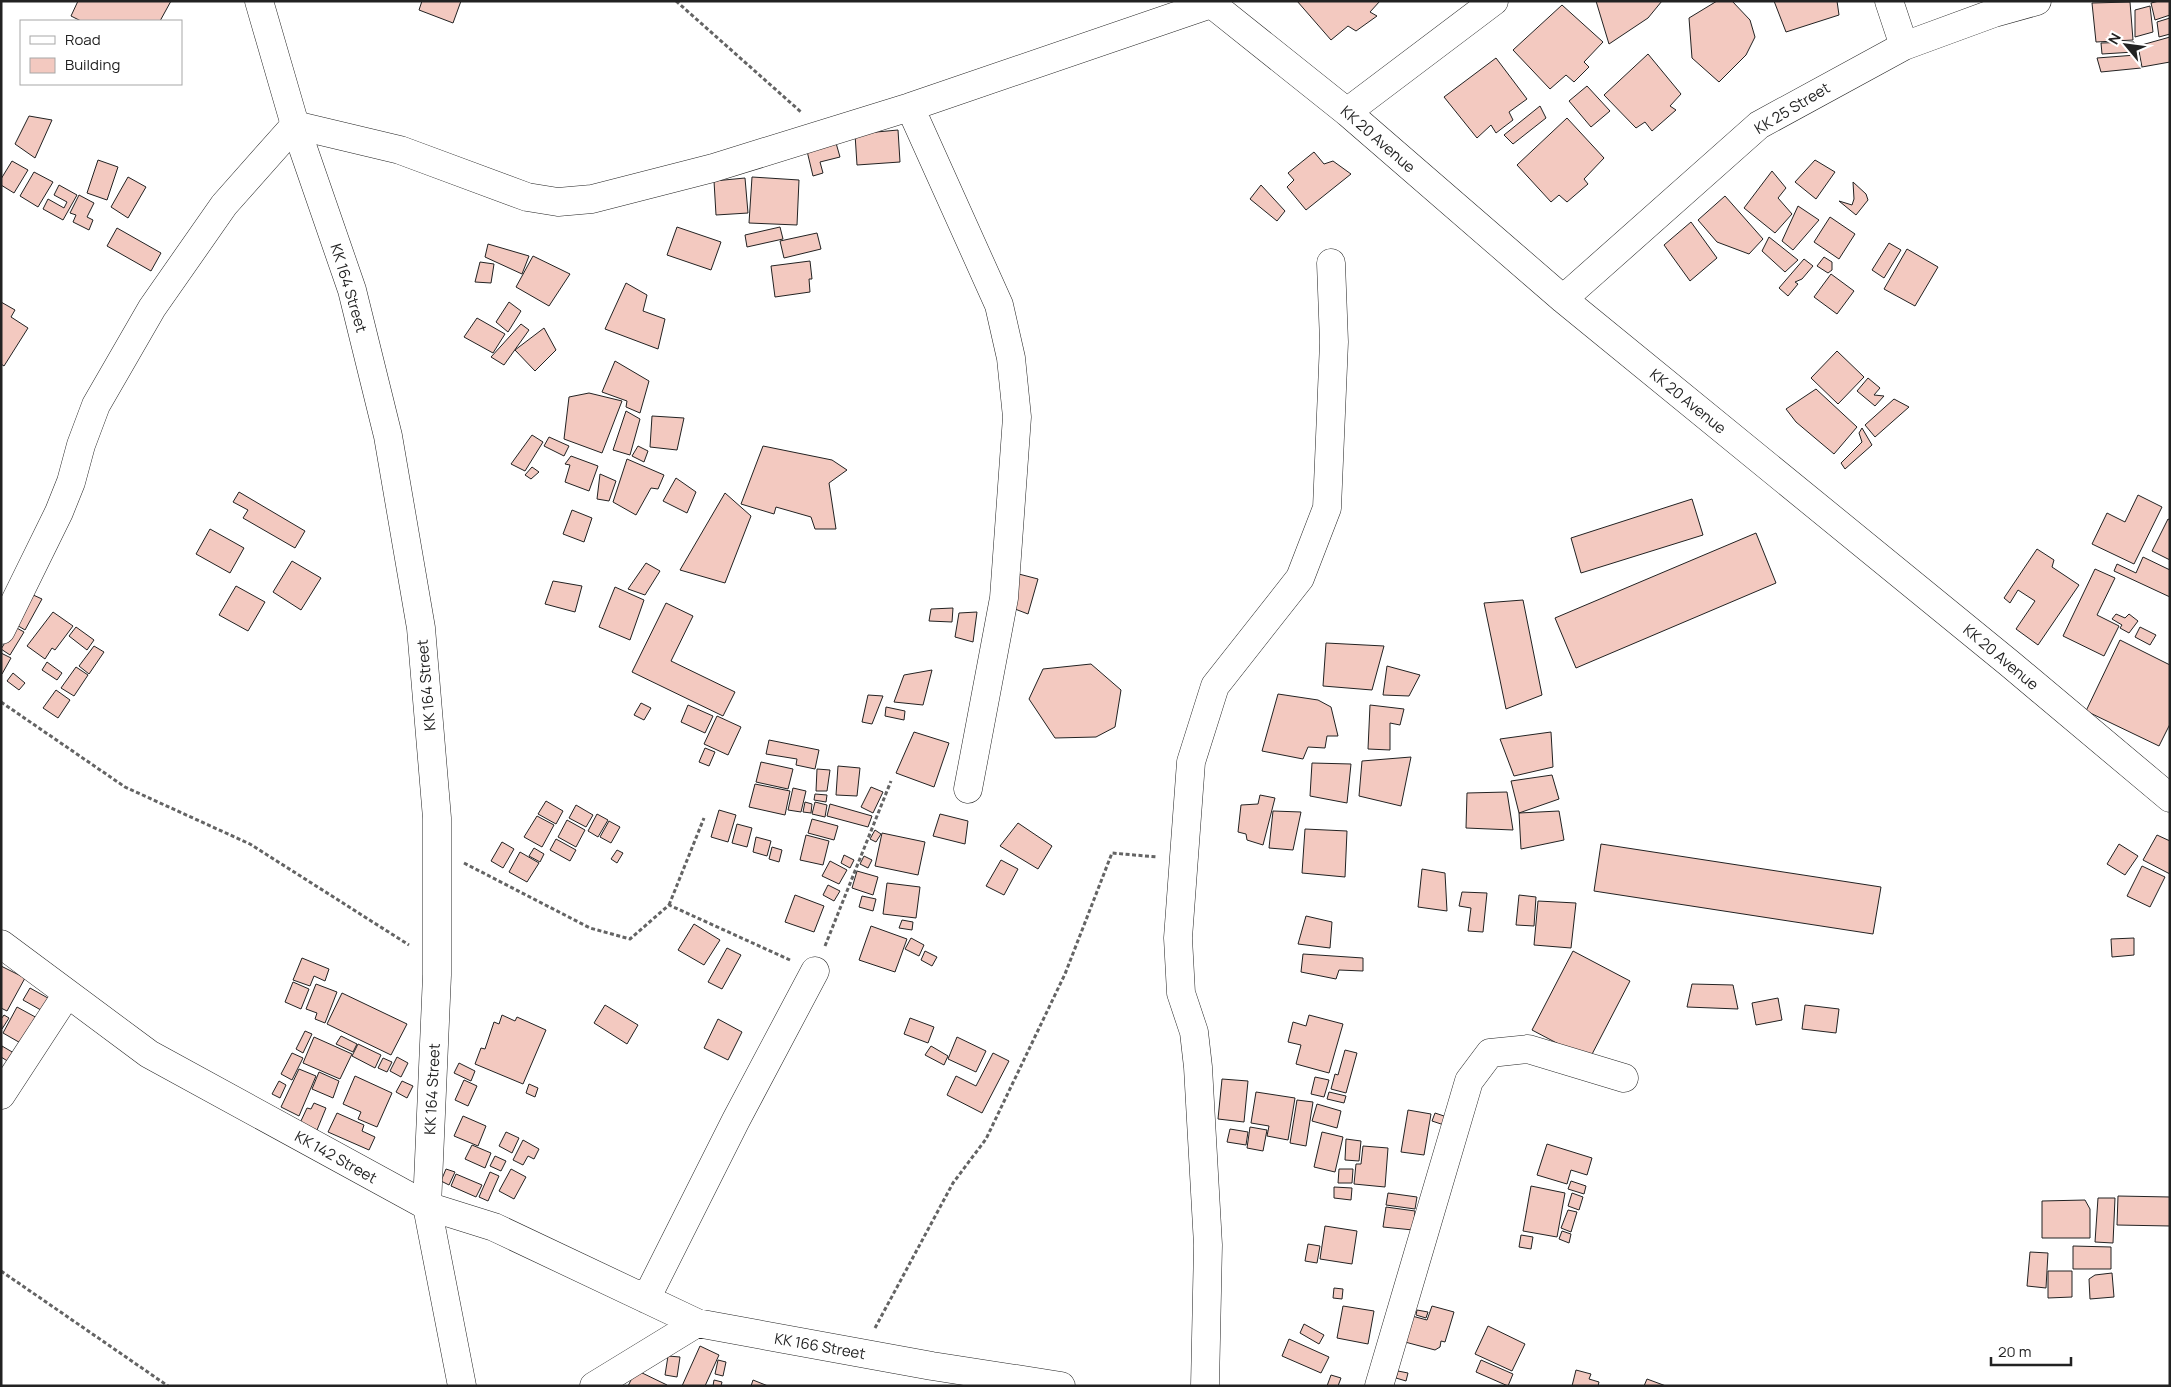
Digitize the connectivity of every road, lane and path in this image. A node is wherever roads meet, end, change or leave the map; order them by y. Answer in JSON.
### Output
{"nodes":[{"id":1,"x":259,"y":1,"type":"edge"},
{"id":2,"x":676,"y":1,"type":"edge"},
{"id":3,"x":1494,"y":1,"type":"edge"},
{"id":4,"x":1889,"y":1,"type":"edge"},
{"id":5,"x":2037,"y":1,"type":"edge"},
{"id":6,"x":1210,"y":3,"type":"edge"},
{"id":7,"x":1904,"y":46,"type":"junction"},
{"id":8,"x":910,"y":107,"type":"junction"},
{"id":9,"x":1347,"y":112,"type":"junction"},
{"id":10,"x":295,"y":125,"type":"junction"},
{"id":11,"x":826,"y":134,"type":"junction"},
{"id":12,"x":1331,"y":263,"type":"dead end"},
{"id":13,"x":1563,"y":299,"type":"junction"},
{"id":14,"x":1,"y":630,"type":"edge"},
{"id":15,"x":1,"y":702,"type":"edge"},
{"id":16,"x":891,"y":781,"type":"dead end"},
{"id":17,"x":968,"y":789,"type":"dead end"},
{"id":18,"x":2170,"y":798,"type":"edge"},
{"id":19,"x":704,"y":818,"type":"dead end"},
{"id":20,"x":437,"y":848,"type":"junction"},
{"id":21,"x":1185,"y":861,"type":"junction"},
{"id":22,"x":669,"y":905,"type":"junction"},
{"id":23,"x":1,"y":944,"type":"edge"},
{"id":24,"x":437,"y":962,"type":"junction"},
{"id":25,"x":815,"y":971,"type":"junction"},
{"id":26,"x":67,"y":994,"type":"junction"},
{"id":27,"x":1624,"y":1078,"type":"dead end"},
{"id":28,"x":1,"y":1095,"type":"edge"},
{"id":29,"x":427,"y":1206,"type":"junction"},
{"id":30,"x":1,"y":1271,"type":"edge"},
{"id":31,"x":646,"y":1299,"type":"junction"},
{"id":32,"x":696,"y":1323,"type":"junction"},
{"id":33,"x":861,"y":1353,"type":"junction"},
{"id":34,"x":927,"y":1376,"type":"edge"},
{"id":35,"x":168,"y":1386,"type":"edge"},
{"id":36,"x":462,"y":1386,"type":"edge"},
{"id":37,"x":594,"y":1386,"type":"edge"},
{"id":38,"x":1062,"y":1386,"type":"edge"},
{"id":39,"x":1205,"y":1386,"type":"edge"},
{"id":40,"x":1380,"y":1386,"type":"edge"}],
"edges":[{"from":1,"to":10,"type":"street","name":"KK 164 Street"},
{"from":2,"to":11,"type":"path"},
{"from":3,"to":9,"type":"street"},
{"from":4,"to":7,"type":"street"},
{"from":5,"to":7,"type":"street","name":"KK 25 Street"},
{"from":6,"to":8,"type":"street"},
{"from":6,"to":9,"type":"street","name":"KK 20 Avenue"},
{"from":7,"to":13,"type":"street","name":"KK 25 Street"},
{"from":8,"to":11,"type":"street"},
{"from":8,"to":17,"type":"street"},
{"from":9,"to":13,"type":"street","name":"KK 20 Avenue"},
{"from":10,"to":11,"type":"street"},
{"from":10,"to":14,"type":"street"},
{"from":10,"to":20,"type":"street","name":"KK 164 Street"},
{"from":12,"to":21,"type":"street"},
{"from":13,"to":18,"type":"street","name":"KK 20 Avenue"},
{"from":15,"to":24,"type":"path"},
{"from":16,"to":25,"type":"path"},
{"from":19,"to":22,"type":"path"},
{"from":20,"to":22,"type":"path"},
{"from":20,"to":24,"type":"street","name":"KK 164 Street"},
{"from":21,"to":33,"type":"path"},
{"from":21,"to":39,"type":"street"},
{"from":22,"to":25,"type":"path"},
{"from":23,"to":26,"type":"street","name":"KK 142 Street"},
{"from":24,"to":29,"type":"street","name":"KK 164 Street"},
{"from":25,"to":31,"type":"street"},
{"from":26,"to":28,"type":"street"},
{"from":26,"to":29,"type":"street","name":"KK 142 Street"},
{"from":27,"to":40,"type":"street"},
{"from":29,"to":31,"type":"street","name":"KK 142 Street"},
{"from":29,"to":36,"type":"street","name":"KK 164 Street"},
{"from":30,"to":35,"type":"path"},
{"from":31,"to":32,"type":"street","name":"KK 142 Street"},
{"from":32,"to":33,"type":"street","name":"KK 166 Street"},
{"from":32,"to":37,"type":"street"},
{"from":33,"to":34,"type":"street","name":"KK 166 Street"},
{"from":34,"to":38,"type":"street","name":"KK 166 Street"}]}
